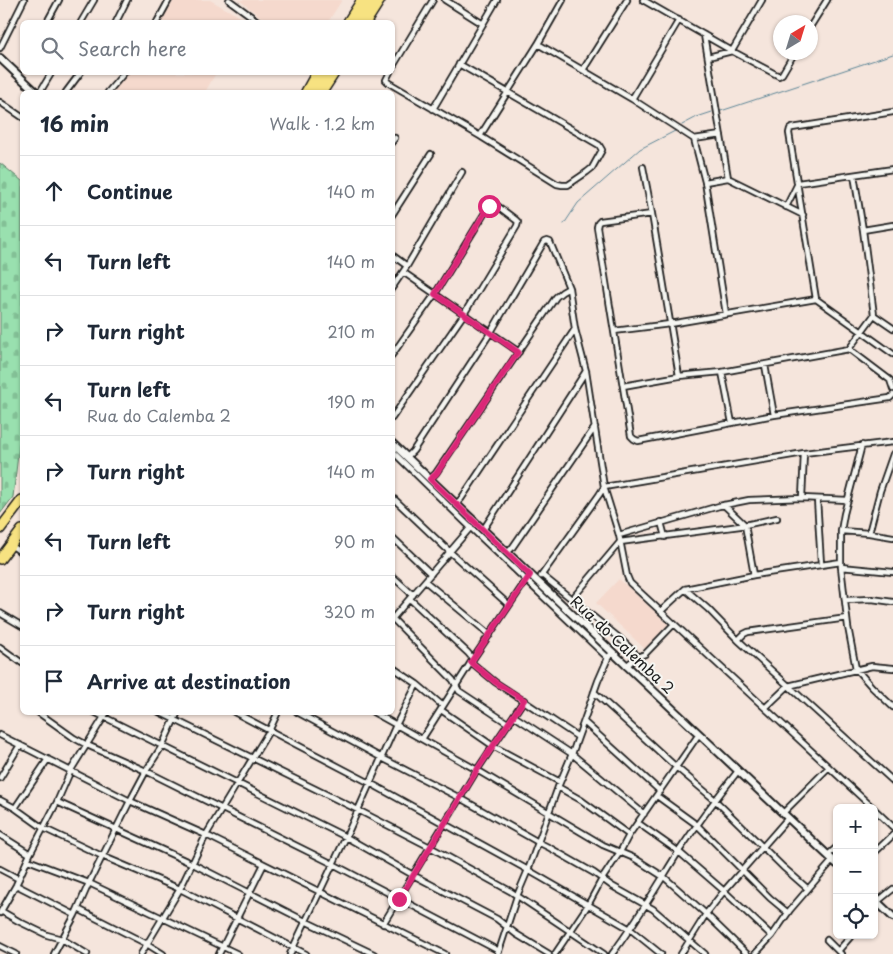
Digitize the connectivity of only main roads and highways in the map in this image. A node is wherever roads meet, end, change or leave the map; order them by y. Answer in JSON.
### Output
{"nodes":[{"id":1,"x":362,"y":0,"type":"edge"},
{"id":2,"x":370,"y":0,"type":"edge"},
{"id":3,"x":380,"y":0,"type":"edge"},
{"id":4,"x":349,"y":20,"type":"edge"},
{"id":5,"x":357,"y":20,"type":"edge"},
{"id":6,"x":367,"y":20,"type":"edge"},
{"id":7,"x":0,"y":58,"type":"edge"},
{"id":8,"x":0,"y":64,"type":"edge"},
{"id":9,"x":308,"y":75,"type":"edge"},
{"id":10,"x":315,"y":75,"type":"edge"},
{"id":11,"x":323,"y":75,"type":"edge"},
{"id":12,"x":332,"y":75,"type":"edge"},
{"id":13,"x":28,"y":90,"type":"edge"},
{"id":14,"x":34,"y":90,"type":"edge"},
{"id":15,"x":300,"y":90,"type":"edge"},
{"id":16,"x":307,"y":90,"type":"edge"},
{"id":17,"x":314,"y":90,"type":"edge"},
{"id":18,"x":323,"y":90,"type":"edge"},
{"id":19,"x":395,"y":450,"type":"edge"},
{"id":20,"x":20,"y":503,"type":"edge"},
{"id":21,"x":0,"y":529,"type":"edge"},
{"id":22,"x":20,"y":533,"type":"edge"},
{"id":23,"x":0,"y":558,"type":"edge"},
{"id":24,"x":833,"y":860,"type":"edge"},
{"id":25,"x":878,"y":905,"type":"edge"},
{"id":26,"x":893,"y":917,"type":"edge"}],
"edges":[{"from":1,"to":4,"type":"highway"},
{"from":2,"to":5,"type":"highway"},
{"from":3,"to":6,"type":"highway"},
{"from":7,"to":14,"type":"main road"},
{"from":8,"to":13,"type":"main road"},
{"from":9,"to":15,"type":"highway"},
{"from":10,"to":16,"type":"highway"},
{"from":11,"to":17,"type":"highway"},
{"from":12,"to":18,"type":"highway"},
{"from":19,"to":24,"type":"main road","name":"Rua do Calemba 2"},
{"from":20,"to":21,"type":"highway"},
{"from":22,"to":23,"type":"highway"},
{"from":25,"to":26,"type":"main road"}]}
